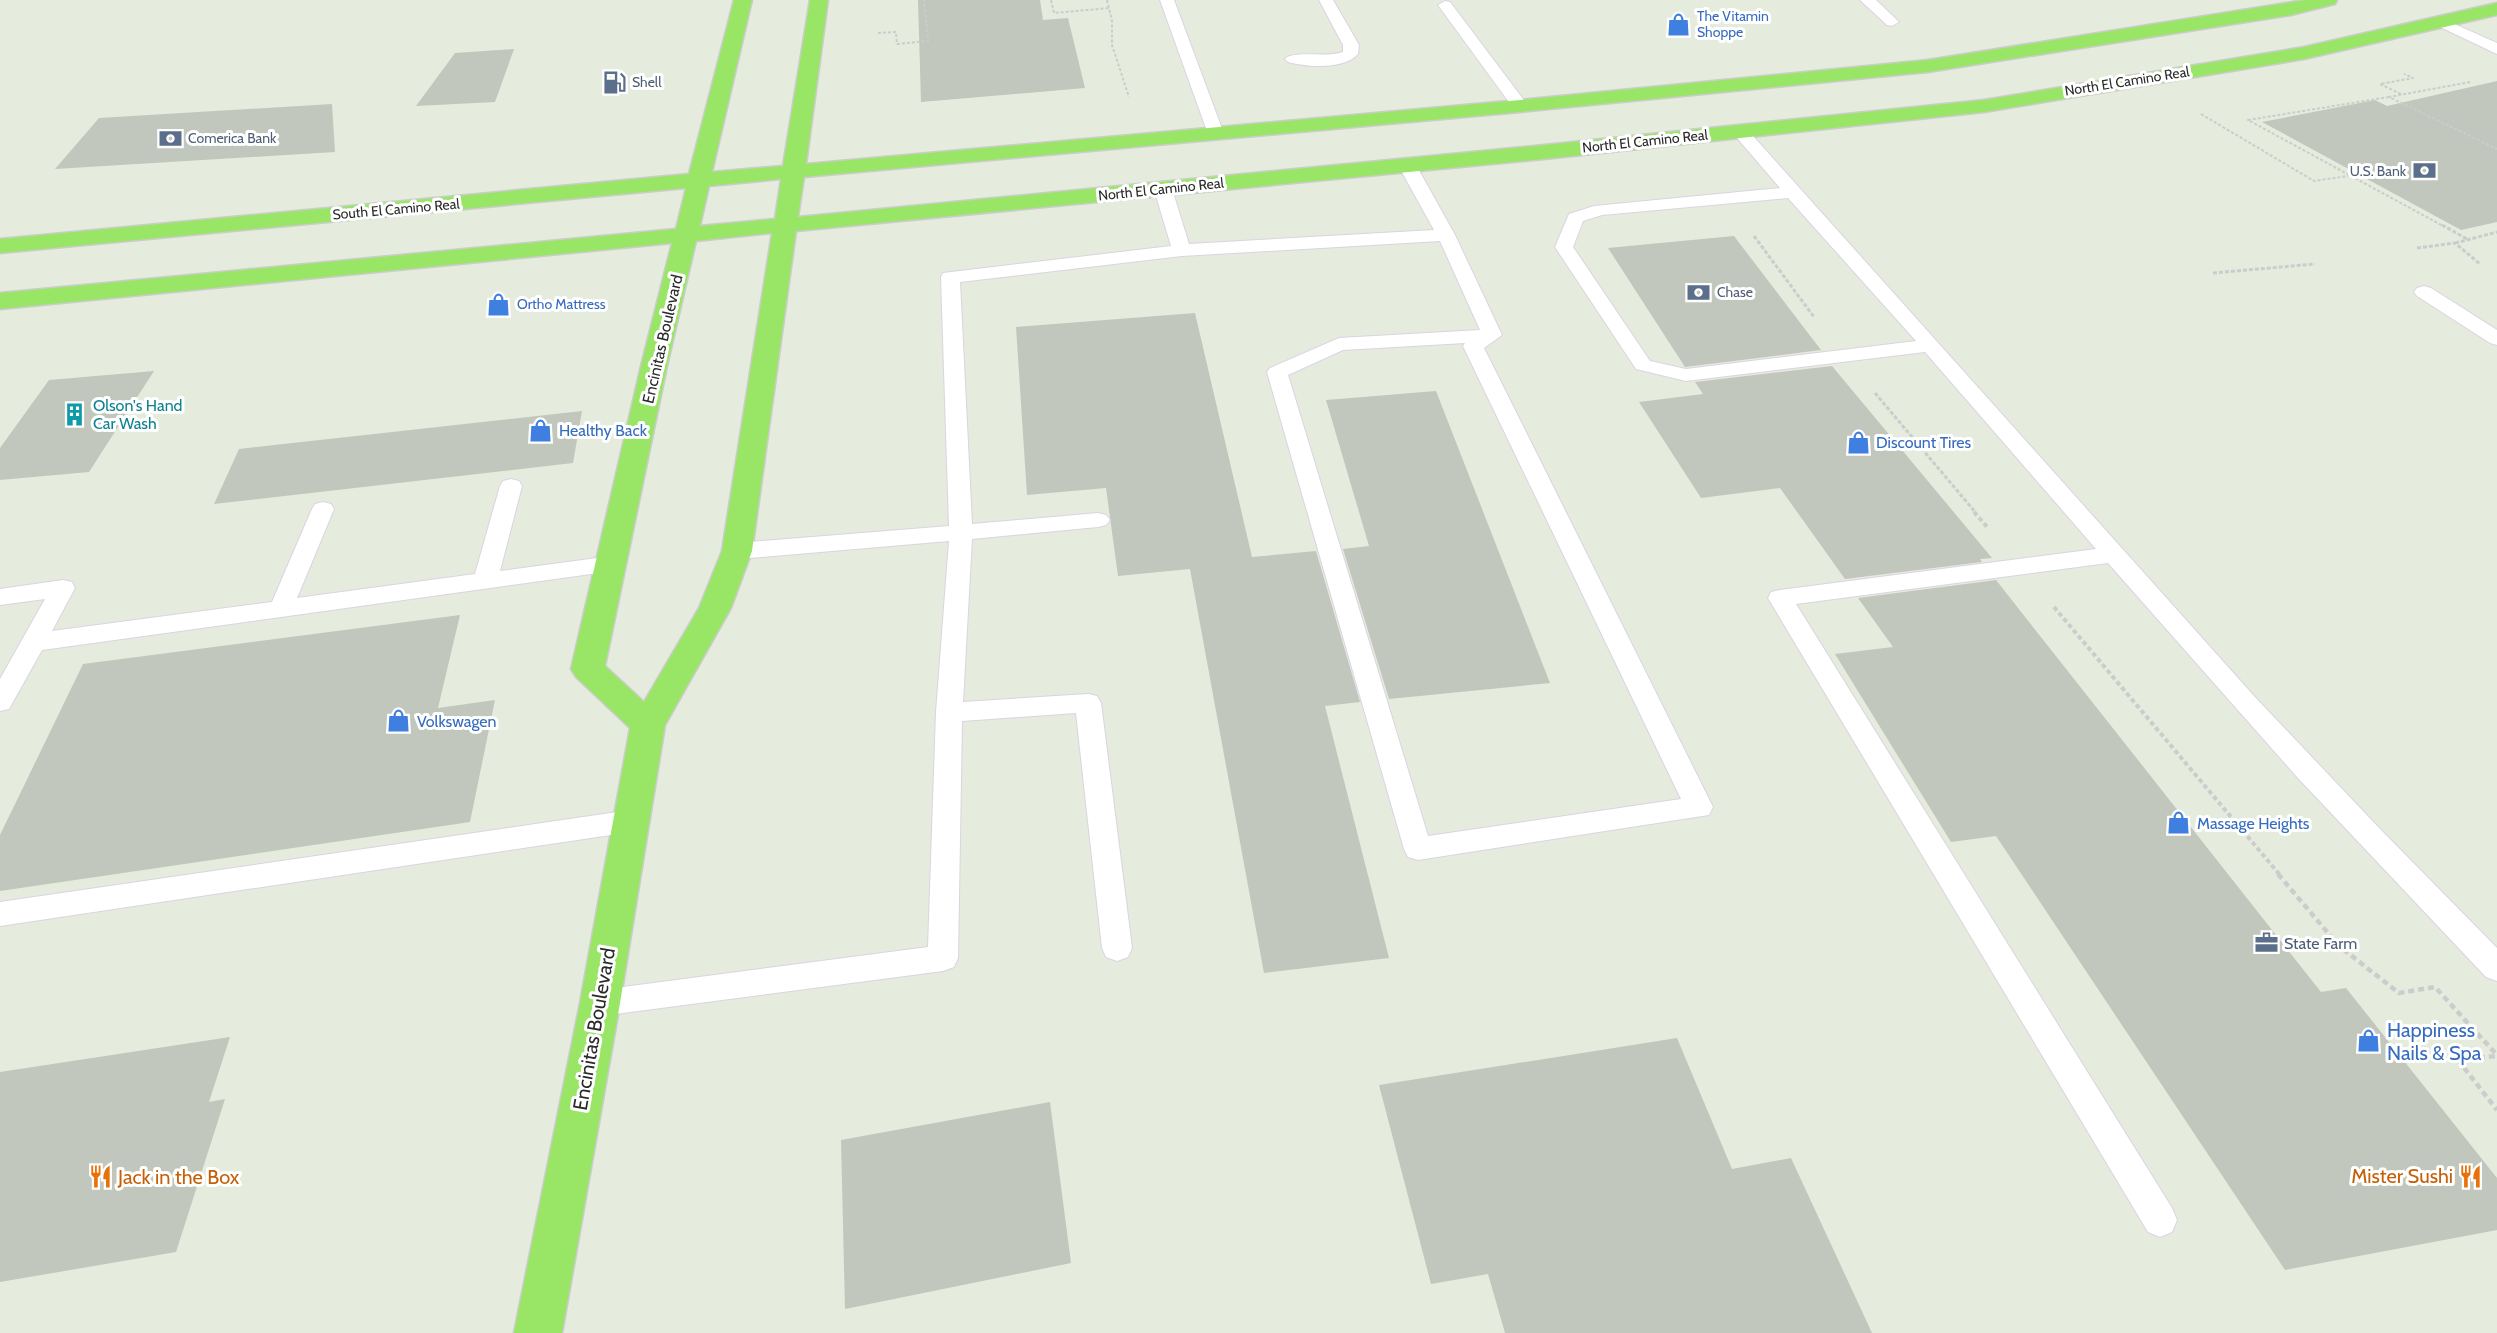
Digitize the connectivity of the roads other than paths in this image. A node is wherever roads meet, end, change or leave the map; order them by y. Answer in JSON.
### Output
{"nodes":[{"id":1,"x":743,"y":0,"type":"edge"},
{"id":2,"x":819,"y":0,"type":"edge"},
{"id":3,"x":1167,"y":0,"type":"edge"},
{"id":4,"x":1326,"y":0,"type":"edge"},
{"id":5,"x":1867,"y":0,"type":"edge"},
{"id":6,"x":2329,"y":0,"type":"edge"},
{"id":7,"x":1445,"y":5,"type":"dead end"},
{"id":8,"x":2497,"y":9,"type":"edge"},
{"id":9,"x":1892,"y":22,"type":"dead end"},
{"id":10,"x":2441,"y":22,"type":"junction"},
{"id":11,"x":2497,"y":49,"type":"edge"},
{"id":12,"x":1293,"y":58,"type":"dead end"},
{"id":13,"x":1928,"y":66,"type":"junction"},
{"id":14,"x":2085,"y":88,"type":"junction"},
{"id":15,"x":1520,"y":106,"type":"junction"},
{"id":16,"x":1739,"y":131,"type":"junction"},
{"id":17,"x":1216,"y":134,"type":"junction"},
{"id":18,"x":1407,"y":165,"type":"junction"},
{"id":19,"x":793,"y":172,"type":"junction"},
{"id":20,"x":700,"y":180,"type":"junction"},
{"id":21,"x":1163,"y":189,"type":"junction"},
{"id":22,"x":1791,"y":192,"type":"junction"},
{"id":23,"x":785,"y":226,"type":"junction"},
{"id":24,"x":1446,"y":234,"type":"junction"},
{"id":25,"x":686,"y":236,"type":"junction"},
{"id":26,"x":0,"y":246,"type":"edge"},
{"id":27,"x":1182,"y":250,"type":"junction"},
{"id":28,"x":2424,"y":292,"type":"dead end"},
{"id":29,"x":0,"y":301,"type":"edge"},
{"id":30,"x":1492,"y":335,"type":"junction"},
{"id":31,"x":2497,"y":339,"type":"edge"},
{"id":32,"x":1928,"y":346,"type":"junction"},
{"id":33,"x":511,"y":486,"type":"dead end"},
{"id":34,"x":322,"y":509,"type":"dead end"},
{"id":35,"x":1098,"y":520,"type":"dead end"},
{"id":36,"x":961,"y":534,"type":"junction"},
{"id":37,"x":737,"y":551,"type":"junction"},
{"id":38,"x":2114,"y":555,"type":"junction"},
{"id":39,"x":612,"y":564,"type":"junction"},
{"id":40,"x":485,"y":581,"type":"junction"},
{"id":41,"x":0,"y":597,"type":"edge"},
{"id":42,"x":281,"y":608,"type":"junction"},
{"id":43,"x":34,"y":642,"type":"junction"},
{"id":44,"x":0,"y":702,"type":"edge"},
{"id":45,"x":949,"y":712,"type":"junction"},
{"id":46,"x":648,"y":725,"type":"junction"},
{"id":47,"x":632,"y":821,"type":"junction"},
{"id":48,"x":0,"y":914,"type":"edge"},
{"id":49,"x":1117,"y":948,"type":"dead end"},
{"id":50,"x":2497,"y":968,"type":"edge"},
{"id":51,"x":600,"y":1003,"type":"junction"},
{"id":52,"x":2160,"y":1220,"type":"dead end"},
{"id":53,"x":538,"y":1333,"type":"edge"}],
"edges":[{"from":1,"to":20,"type":"main road","name":"Encinitas Boulevard"},
{"from":2,"to":19,"type":"main road","name":"Encinitas Boulevard"},
{"from":3,"to":17,"type":"lane"},
{"from":4,"to":12,"type":"lane"},
{"from":5,"to":9,"type":"lane"},
{"from":6,"to":13,"type":"main road"},
{"from":6,"to":14,"type":"main road"},
{"from":7,"to":15,"type":"lane"},
{"from":8,"to":10,"type":"main road","name":"North El Camino Real"},
{"from":10,"to":11,"type":"lane"},
{"from":10,"to":14,"type":"main road","name":"North El Camino Real"},
{"from":13,"to":15,"type":"main road"},
{"from":13,"to":16,"type":"main road"},
{"from":14,"to":16,"type":"main road","name":"North El Camino Real"},
{"from":15,"to":17,"type":"main road"},
{"from":16,"to":18,"type":"main road","name":"North El Camino Real"},
{"from":16,"to":22,"type":"lane"},
{"from":17,"to":19,"type":"main road"},
{"from":18,"to":21,"type":"main road","name":"North El Camino Real"},
{"from":18,"to":24,"type":"lane"},
{"from":19,"to":20,"type":"main road","name":"South El Camino Real"},
{"from":19,"to":23,"type":"main road","name":"Encinitas Boulevard"},
{"from":20,"to":25,"type":"main road","name":"Encinitas Boulevard"},
{"from":20,"to":26,"type":"main road","name":"South El Camino Real"},
{"from":21,"to":23,"type":"main road","name":"North El Camino Real"},
{"from":21,"to":27,"type":"lane"},
{"from":22,"to":32,"type":"lane"},
{"from":22,"to":32,"type":"lane"},
{"from":23,"to":25,"type":"main road"},
{"from":23,"to":37,"type":"main road","name":"Encinitas Boulevard"},
{"from":24,"to":27,"type":"lane"},
{"from":24,"to":30,"type":"lane"},
{"from":25,"to":29,"type":"main road"},
{"from":25,"to":39,"type":"main road","name":"Encinitas Boulevard"},
{"from":27,"to":36,"type":"lane"},
{"from":28,"to":31,"type":"lane"},
{"from":30,"to":30,"type":"lane"},
{"from":32,"to":38,"type":"lane"},
{"from":33,"to":40,"type":"lane"},
{"from":34,"to":42,"type":"lane"},
{"from":35,"to":36,"type":"lane"},
{"from":36,"to":37,"type":"lane"},
{"from":36,"to":45,"type":"lane"},
{"from":37,"to":46,"type":"main road","name":"Encinitas Boulevard"},
{"from":38,"to":50,"type":"lane"},
{"from":38,"to":52,"type":"lane"},
{"from":39,"to":40,"type":"lane"},
{"from":39,"to":46,"type":"main road","name":"Encinitas Boulevard"},
{"from":40,"to":42,"type":"lane"},
{"from":41,"to":43,"type":"lane"},
{"from":42,"to":43,"type":"lane"},
{"from":43,"to":44,"type":"lane"},
{"from":45,"to":49,"type":"lane"},
{"from":45,"to":51,"type":"lane"},
{"from":46,"to":47,"type":"main road","name":"Encinitas Boulevard"},
{"from":47,"to":48,"type":"lane"},
{"from":47,"to":51,"type":"main road","name":"Encinitas Boulevard"},
{"from":51,"to":53,"type":"main road","name":"Encinitas Boulevard"}]}
